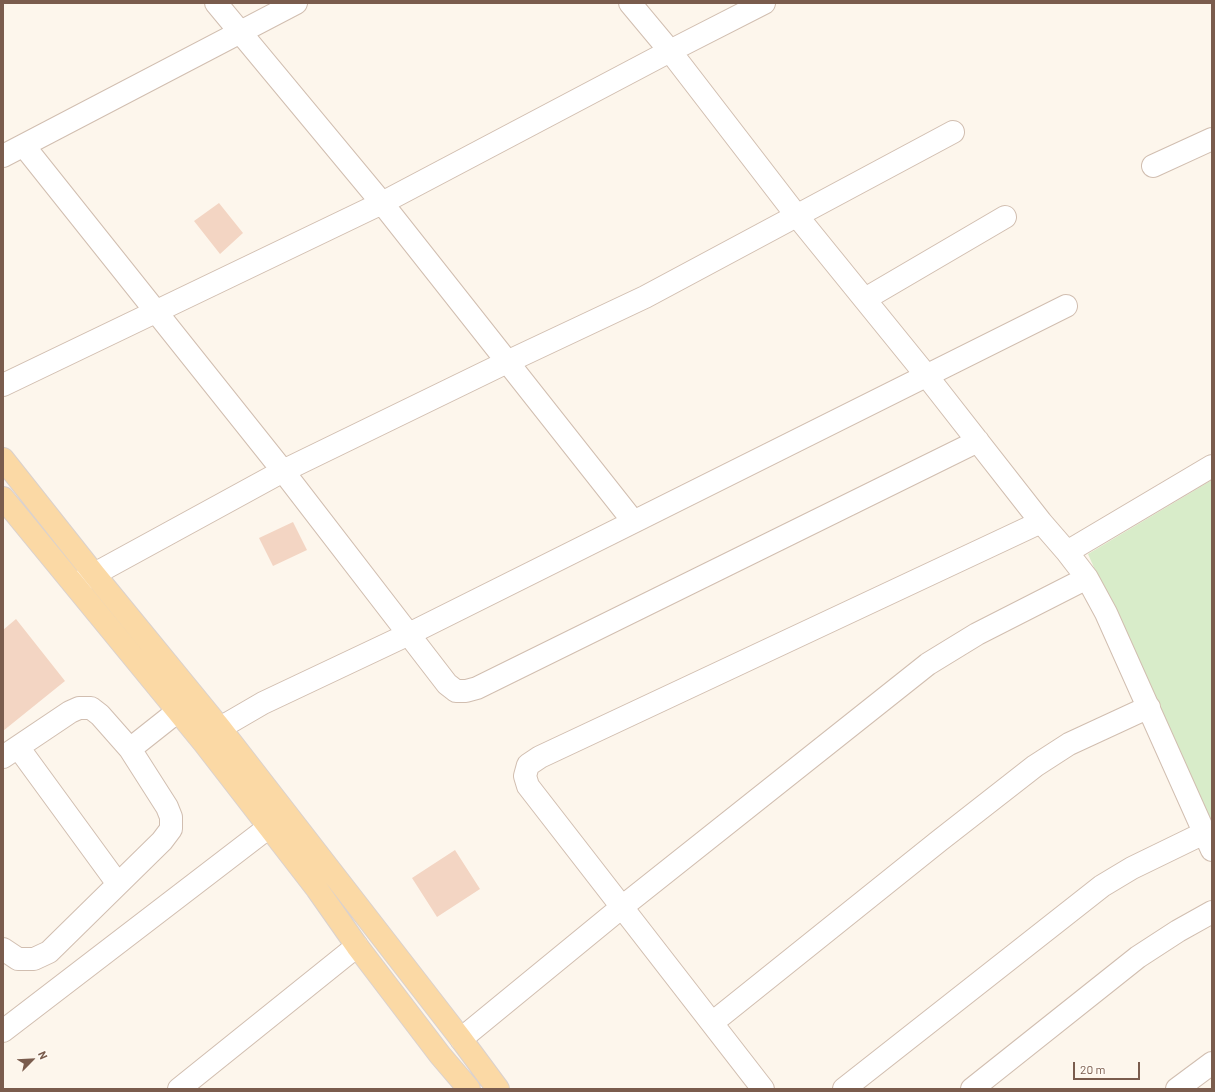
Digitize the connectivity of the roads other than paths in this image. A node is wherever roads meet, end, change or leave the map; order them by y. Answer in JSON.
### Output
{"nodes":[{"id":1,"x":216,"y":3,"type":"edge"},
{"id":2,"x":296,"y":3,"type":"edge"},
{"id":3,"x":630,"y":3,"type":"edge"},
{"id":4,"x":764,"y":3,"type":"edge"},
{"id":5,"x":240,"y":32,"type":"junction"},
{"id":6,"x":670,"y":51,"type":"junction"},
{"id":7,"x":953,"y":132,"type":"dead end"},
{"id":8,"x":1212,"y":139,"type":"edge"},
{"id":9,"x":24,"y":146,"type":"junction"},
{"id":10,"x":3,"y":156,"type":"edge"},
{"id":11,"x":1153,"y":166,"type":"dead end"},
{"id":12,"x":382,"y":203,"type":"junction"},
{"id":13,"x":797,"y":216,"type":"junction"},
{"id":14,"x":1005,"y":217,"type":"dead end"},
{"id":15,"x":865,"y":299,"type":"junction"},
{"id":16,"x":1066,"y":306,"type":"dead end"},
{"id":17,"x":156,"y":312,"type":"junction"},
{"id":18,"x":507,"y":362,"type":"junction"},
{"id":19,"x":926,"y":375,"type":"junction"},
{"id":20,"x":3,"y":385,"type":"edge"},
{"id":21,"x":978,"y":441,"type":"junction"},
{"id":22,"x":3,"y":459,"type":"edge"},
{"id":23,"x":1212,"y":466,"type":"edge"},
{"id":24,"x":283,"y":471,"type":"junction"},
{"id":25,"x":3,"y":498,"type":"edge"},
{"id":26,"x":634,"y":521,"type":"junction"},
{"id":27,"x":1041,"y":522,"type":"junction"},
{"id":28,"x":1067,"y":552,"type":"junction"},
{"id":29,"x":94,"y":574,"type":"junction"},
{"id":30,"x":1087,"y":578,"type":"junction"},
{"id":31,"x":74,"y":585,"type":"junction"},
{"id":32,"x":409,"y":634,"type":"junction"},
{"id":33,"x":1149,"y":707,"type":"junction"},
{"id":34,"x":178,"y":711,"type":"junction"},
{"id":35,"x":220,"y":728,"type":"junction"},
{"id":36,"x":130,"y":749,"type":"junction"},
{"id":37,"x":10,"y":752,"type":"edge"},
{"id":38,"x":270,"y":827,"type":"junction"},
{"id":39,"x":1208,"y":841,"type":"edge"},
{"id":40,"x":118,"y":884,"type":"junction"},
{"id":41,"x":622,"y":907,"type":"junction"},
{"id":42,"x":1212,"y":912,"type":"edge"},
{"id":43,"x":357,"y":946,"type":"junction"},
{"id":44,"x":3,"y":949,"type":"edge"},
{"id":45,"x":712,"y":1023,"type":"junction"},
{"id":46,"x":3,"y":1031,"type":"edge"},
{"id":47,"x":461,"y":1039,"type":"junction"},
{"id":48,"x":1212,"y":1063,"type":"edge"},
{"id":49,"x":179,"y":1089,"type":"edge"},
{"id":50,"x":469,"y":1089,"type":"edge"},
{"id":51,"x":498,"y":1089,"type":"edge"},
{"id":52,"x":763,"y":1089,"type":"edge"},
{"id":53,"x":844,"y":1089,"type":"edge"},
{"id":54,"x":972,"y":1089,"type":"edge"},
{"id":55,"x":1177,"y":1089,"type":"edge"}],
"edges":[{"from":1,"to":5,"type":"street"},
{"from":2,"to":5,"type":"street"},
{"from":3,"to":6,"type":"street"},
{"from":4,"to":6,"type":"street"},
{"from":5,"to":9,"type":"street"},
{"from":5,"to":12,"type":"street"},
{"from":6,"to":12,"type":"street"},
{"from":6,"to":13,"type":"street"},
{"from":7,"to":13,"type":"street"},
{"from":8,"to":11,"type":"street"},
{"from":9,"to":10,"type":"street"},
{"from":9,"to":17,"type":"street"},
{"from":12,"to":17,"type":"street"},
{"from":12,"to":18,"type":"street"},
{"from":13,"to":15,"type":"street"},
{"from":13,"to":18,"type":"street"},
{"from":14,"to":15,"type":"street"},
{"from":15,"to":19,"type":"street"},
{"from":16,"to":19,"type":"street"},
{"from":17,"to":20,"type":"street"},
{"from":17,"to":24,"type":"street"},
{"from":18,"to":24,"type":"street"},
{"from":18,"to":26,"type":"street"},
{"from":19,"to":21,"type":"street"},
{"from":19,"to":26,"type":"street"},
{"from":21,"to":27,"type":"street"},
{"from":21,"to":32,"type":"street"},
{"from":22,"to":29,"type":"main road"},
{"from":23,"to":28,"type":"street"},
{"from":24,"to":29,"type":"street"},
{"from":24,"to":32,"type":"street"},
{"from":25,"to":31,"type":"main road"},
{"from":26,"to":32,"type":"street"},
{"from":27,"to":28,"type":"street"},
{"from":27,"to":41,"type":"street"},
{"from":28,"to":30,"type":"street"},
{"from":29,"to":31,"type":"street"},
{"from":29,"to":35,"type":"main road"},
{"from":30,"to":33,"type":"street"},
{"from":30,"to":41,"type":"street"},
{"from":31,"to":34,"type":"main road"},
{"from":32,"to":35,"type":"street"},
{"from":33,"to":39,"type":"street"},
{"from":33,"to":45,"type":"street"},
{"from":34,"to":36,"type":"street"},
{"from":34,"to":38,"type":"main road"},
{"from":35,"to":47,"type":"main road"},
{"from":36,"to":37,"type":"street"},
{"from":36,"to":40,"type":"street"},
{"from":37,"to":40,"type":"street"},
{"from":38,"to":43,"type":"main road"},
{"from":38,"to":46,"type":"street"},
{"from":39,"to":53,"type":"street"},
{"from":40,"to":44,"type":"street"},
{"from":41,"to":45,"type":"street"},
{"from":41,"to":47,"type":"street"},
{"from":42,"to":54,"type":"street"},
{"from":43,"to":49,"type":"street"},
{"from":43,"to":50,"type":"main road"},
{"from":45,"to":52,"type":"street"},
{"from":47,"to":51,"type":"main road"},
{"from":48,"to":55,"type":"street"}]}
